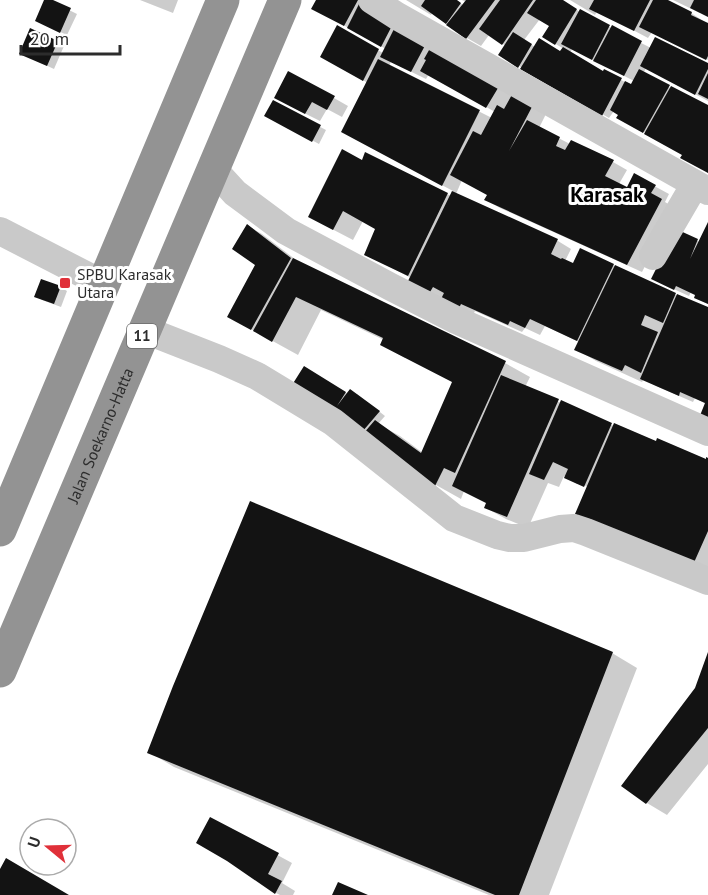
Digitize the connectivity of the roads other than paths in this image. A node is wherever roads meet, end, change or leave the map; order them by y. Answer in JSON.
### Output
{"nodes":[{"id":1,"x":223,"y":0,"type":"edge"},
{"id":2,"x":285,"y":0,"type":"edge"},
{"id":3,"x":372,"y":0,"type":"edge"},
{"id":4,"x":213,"y":169,"type":"junction"},
{"id":5,"x":702,"y":188,"type":"edge"},
{"id":6,"x":0,"y":231,"type":"edge"},
{"id":7,"x":653,"y":256,"type":"dead end"},
{"id":8,"x":103,"y":284,"type":"junction"},
{"id":9,"x":145,"y":330,"type":"junction"},
{"id":10,"x":708,"y":432,"type":"edge"},
{"id":11,"x":0,"y":530,"type":"edge"},
{"id":12,"x":708,"y":581,"type":"edge"},
{"id":13,"x":0,"y":671,"type":"edge"}],
"edges":[{"from":1,"to":8,"type":"highway"},
{"from":2,"to":4,"type":"highway","name":"Jalan Soekarno-Hatta","number":"11"},
{"from":3,"to":5,"type":"street"},
{"from":4,"to":9,"type":"highway","name":"Jalan Soekarno-Hatta","number":"11"},
{"from":4,"to":10,"type":"street"},
{"from":5,"to":7,"type":"street"},
{"from":6,"to":8,"type":"street"},
{"from":8,"to":11,"type":"highway"},
{"from":9,"to":12,"type":"street"},
{"from":9,"to":13,"type":"highway","name":"Jalan Soekarno-Hatta","number":"11"}]}
